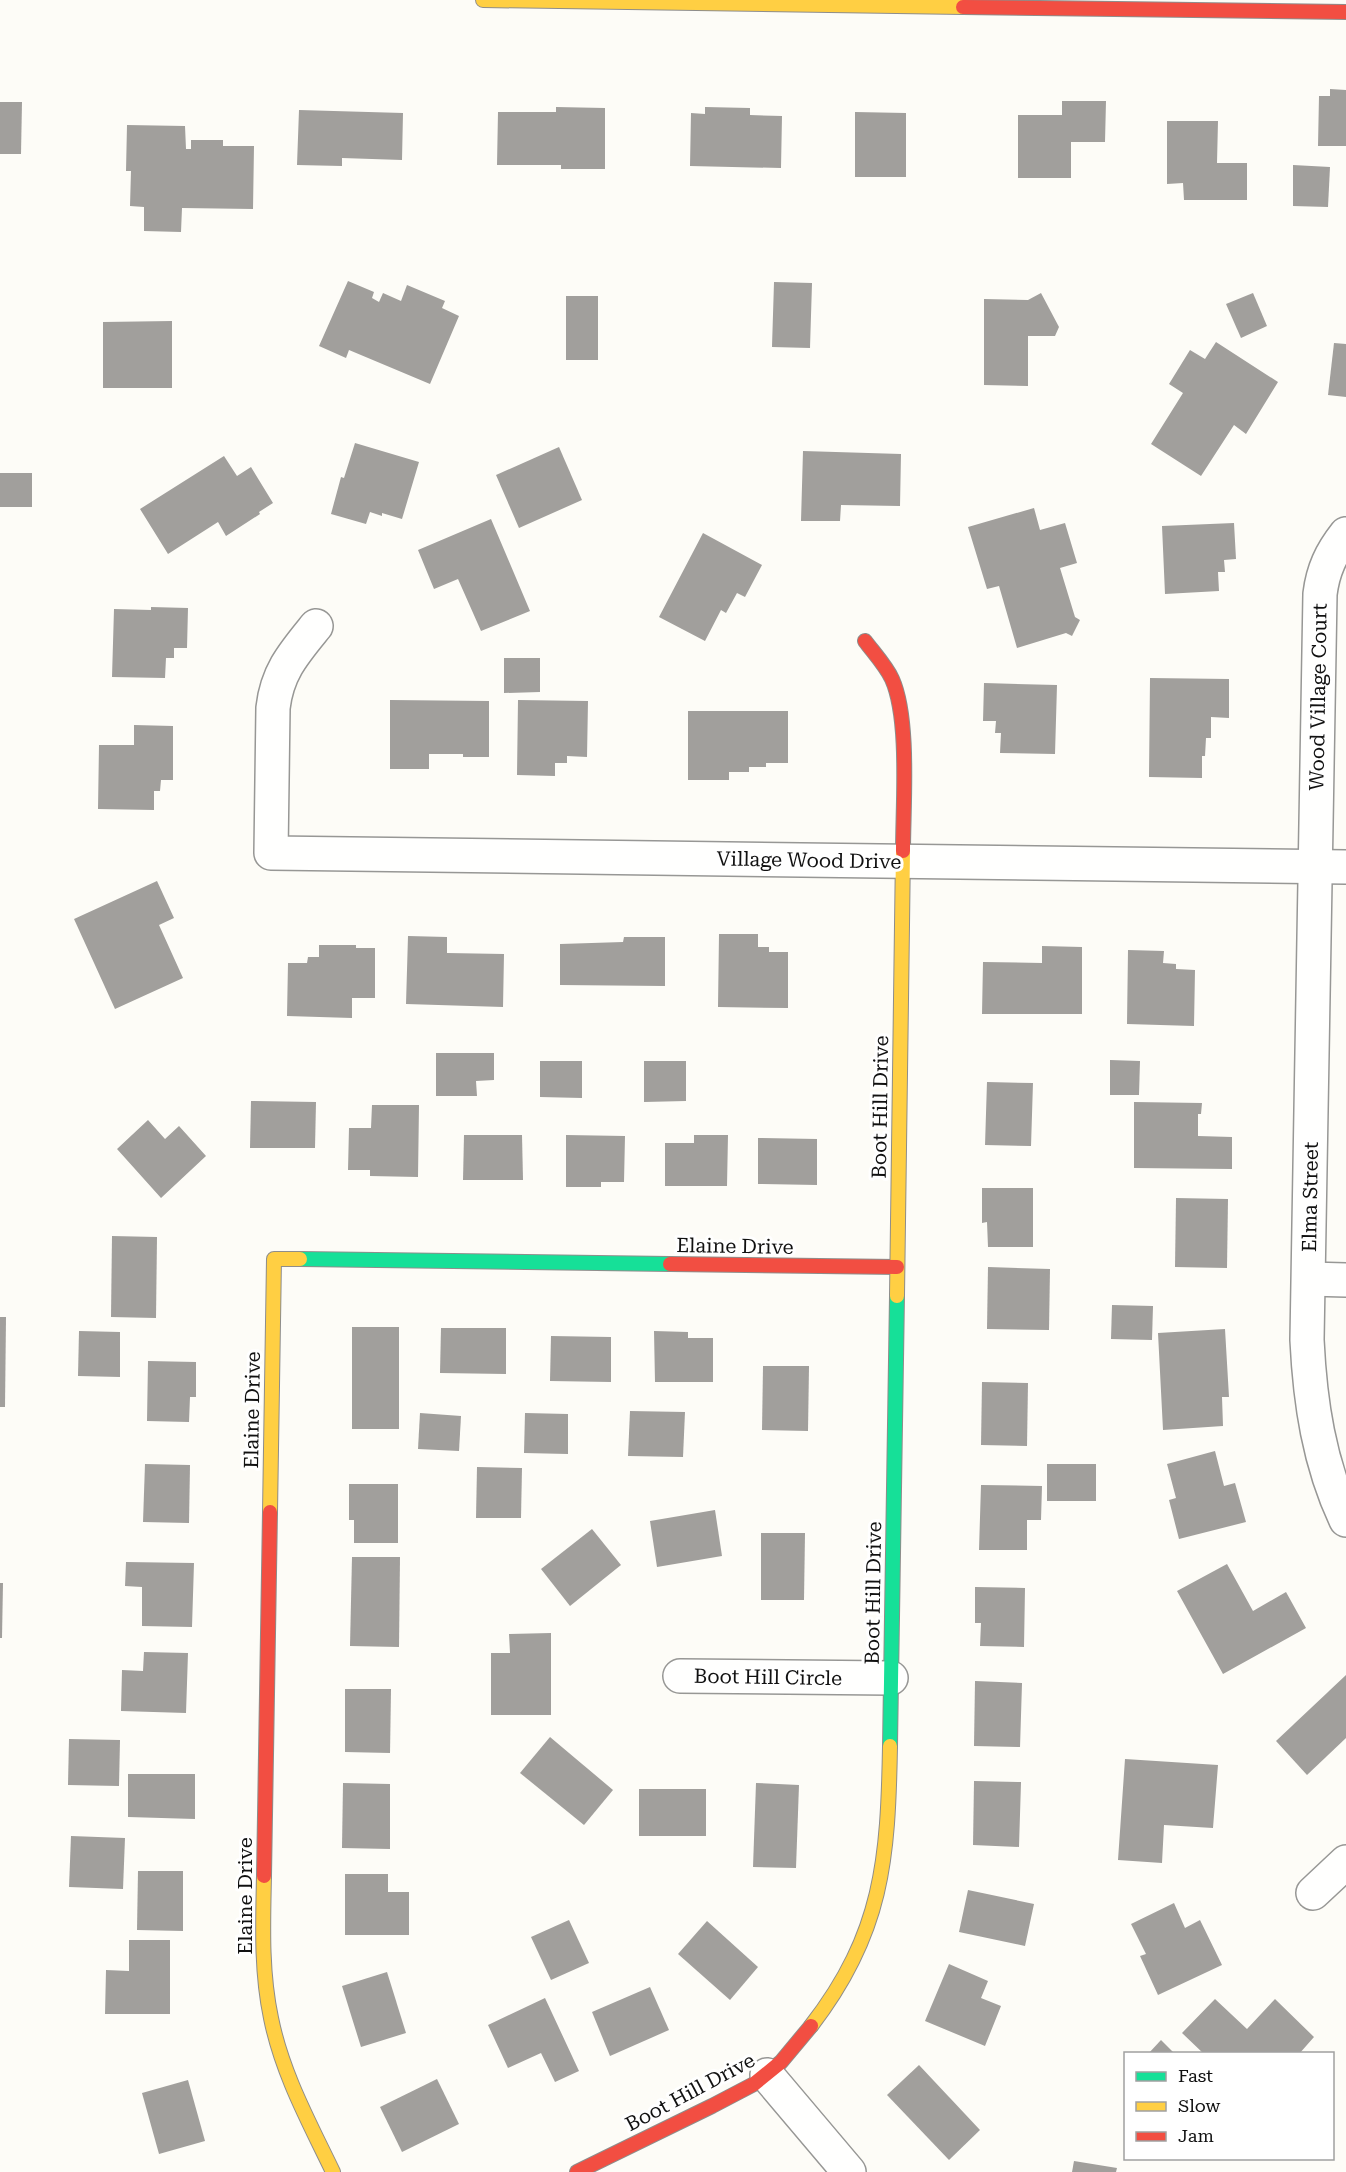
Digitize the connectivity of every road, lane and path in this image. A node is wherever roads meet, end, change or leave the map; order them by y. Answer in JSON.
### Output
{"nodes":[{"id":1,"x":483,"y":0,"type":"edge"},
{"id":2,"x":1343,"y":8,"type":"edge"},
{"id":3,"x":1346,"y":534,"type":"edge"},
{"id":4,"x":316,"y":626,"type":"dead end"},
{"id":5,"x":865,"y":641,"type":"dead end"},
{"id":6,"x":903,"y":862,"type":"junction"},
{"id":7,"x":1330,"y":867,"type":"edge"},
{"id":8,"x":897,"y":1267,"type":"junction"},
{"id":9,"x":1309,"y":1279,"type":"junction"},
{"id":10,"x":1346,"y":1280,"type":"edge"},
{"id":11,"x":1346,"y":1520,"type":"edge"},
{"id":12,"x":680,"y":1676,"type":"dead end"},
{"id":13,"x":891,"y":1678,"type":"junction"},
{"id":14,"x":1346,"y":1862,"type":"edge"},
{"id":15,"x":1313,"y":1893,"type":"dead end"},
{"id":16,"x":767,"y":2075,"type":"junction"},
{"id":17,"x":333,"y":2172,"type":"edge"},
{"id":18,"x":577,"y":2172,"type":"edge"},
{"id":19,"x":849,"y":2172,"type":"edge"}],
"edges":[{"from":1,"to":2,"type":"street"},
{"from":3,"to":7,"type":"street","name":"Wood Village Court"},
{"from":4,"to":6,"type":"street","name":"Village Wood Drive"},
{"from":5,"to":6,"type":"street","name":"Boot Hill Drive"},
{"from":6,"to":7,"type":"street","name":"Village Wood Drive"},
{"from":6,"to":8,"type":"street","name":"Boot Hill Drive"},
{"from":7,"to":9,"type":"street","name":"Elma Street"},
{"from":8,"to":13,"type":"street","name":"Boot Hill Drive"},
{"from":8,"to":17,"type":"street","name":"Elaine Drive"},
{"from":9,"to":10,"type":"street"},
{"from":9,"to":11,"type":"street","name":"Elma Street"},
{"from":12,"to":13,"type":"street","name":"Boot Hill Circle"},
{"from":13,"to":16,"type":"street","name":"Boot Hill Drive"},
{"from":14,"to":15,"type":"street"},
{"from":16,"to":18,"type":"street","name":"Boot Hill Drive"},
{"from":16,"to":19,"type":"street"}]}
